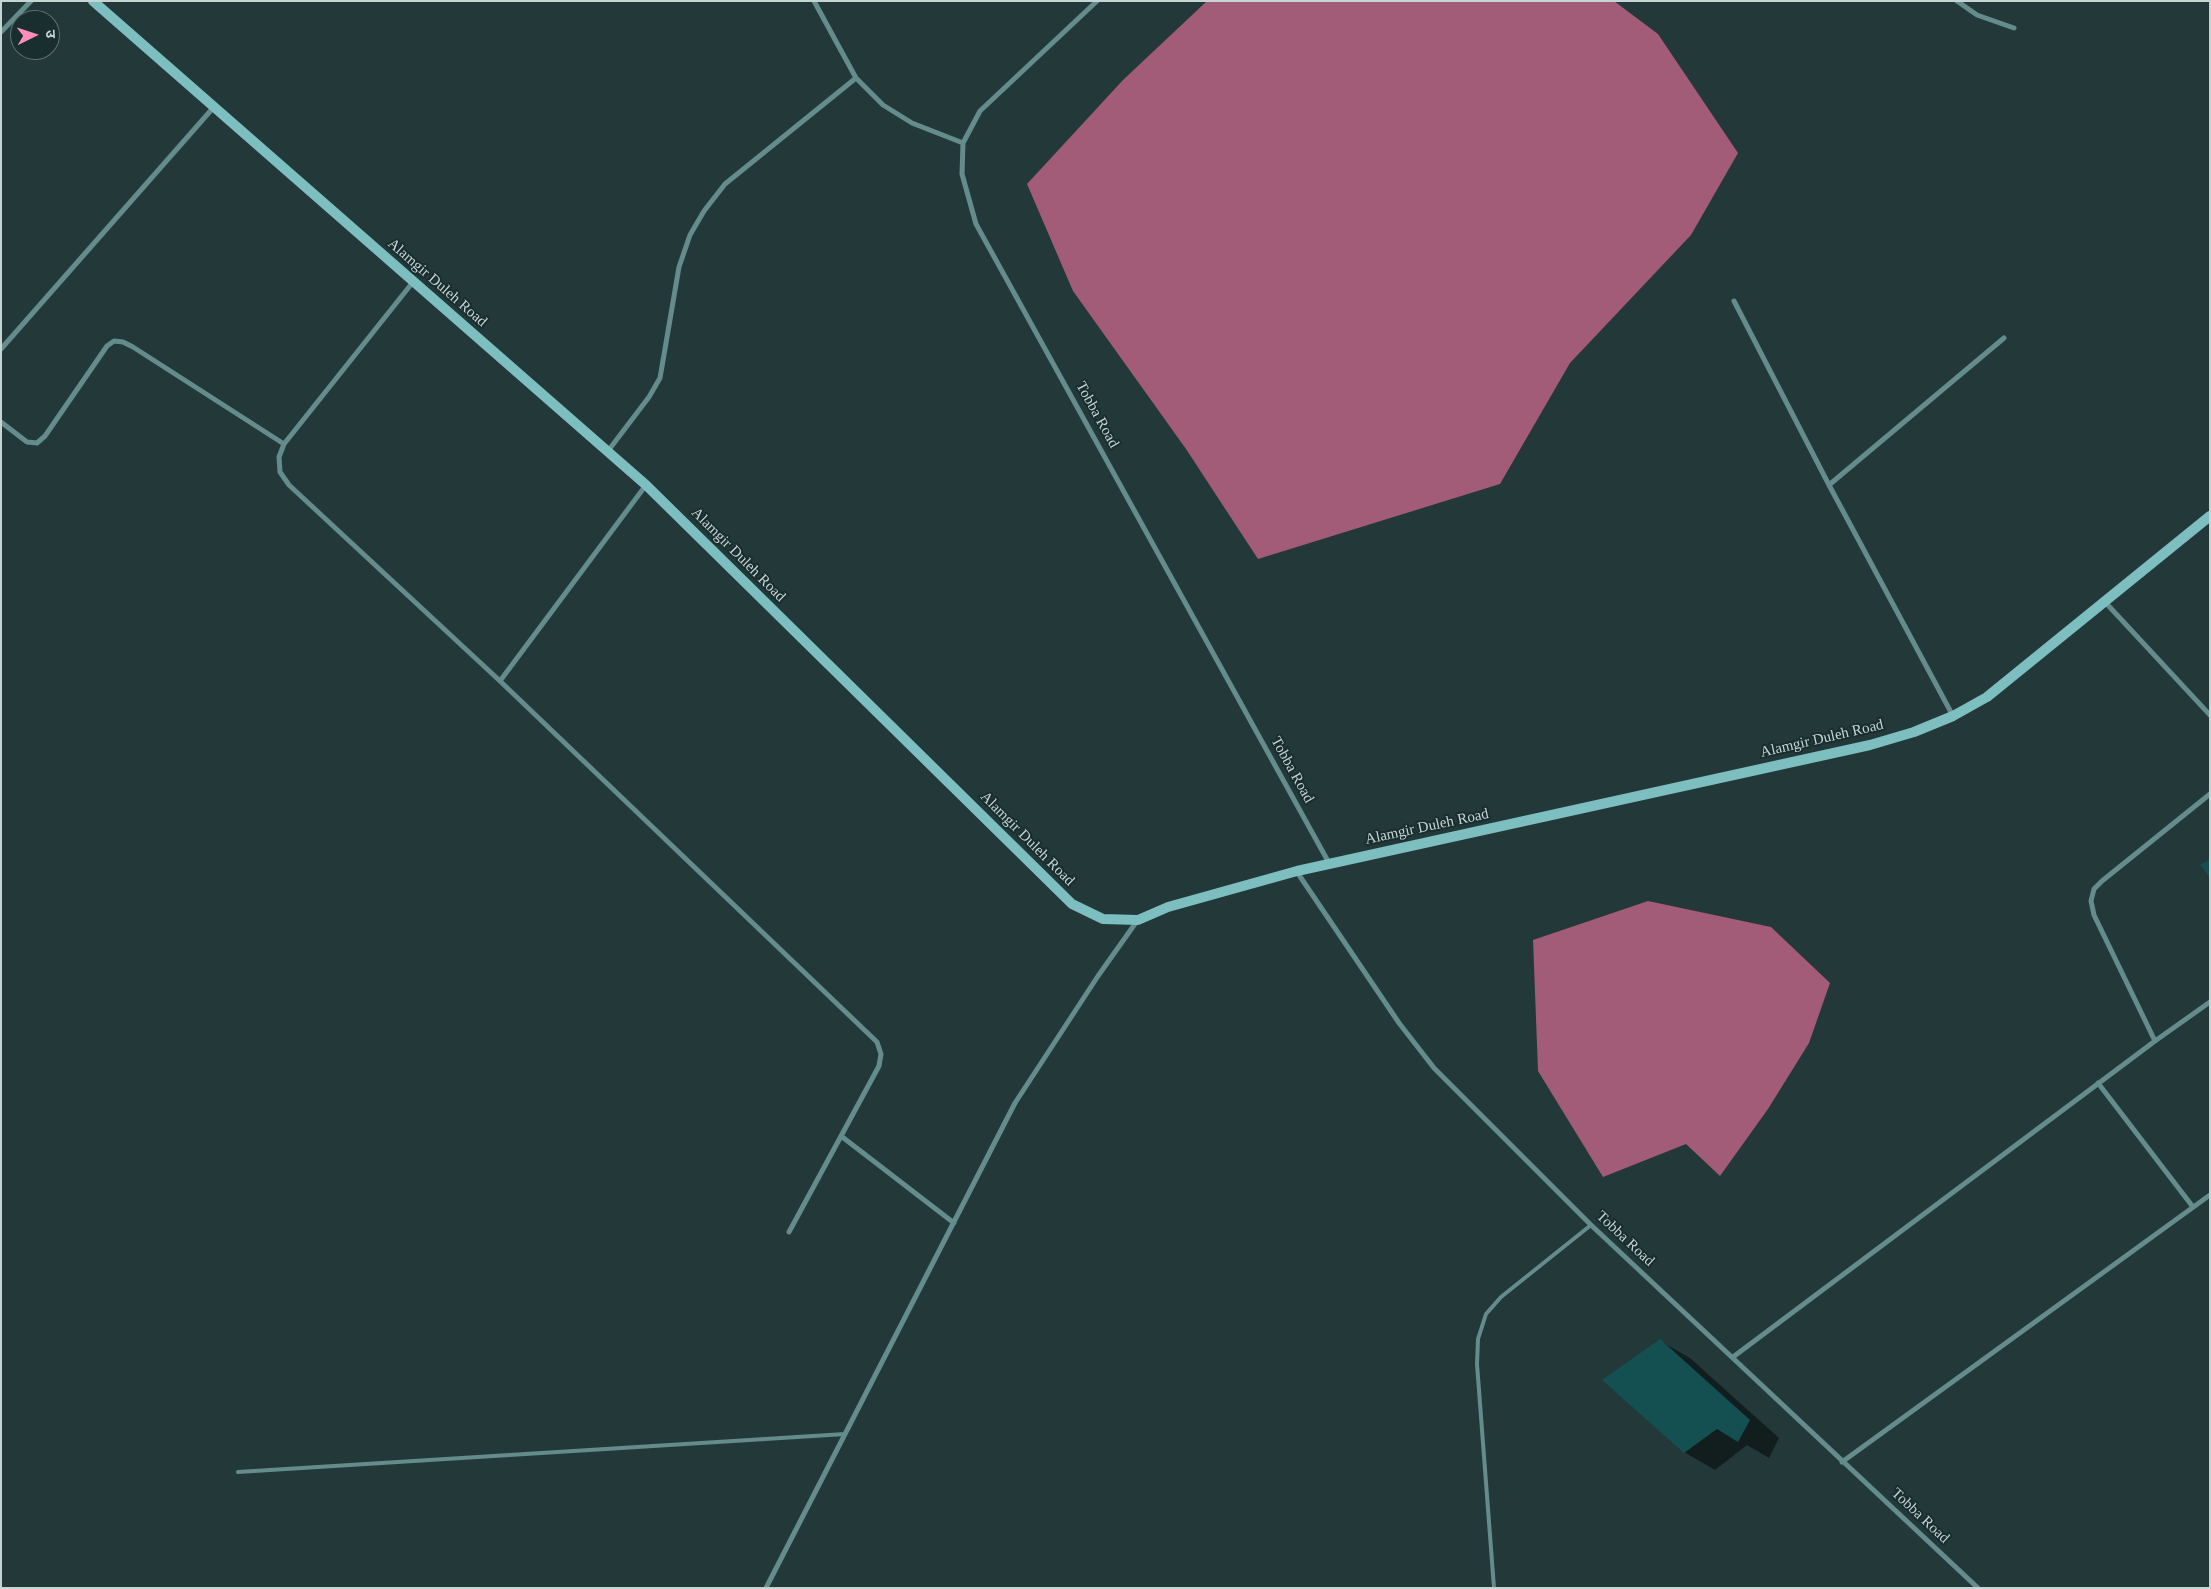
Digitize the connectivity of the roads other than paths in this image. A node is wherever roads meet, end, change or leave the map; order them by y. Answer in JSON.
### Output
{"nodes":[{"id":1,"x":31,"y":1,"type":"edge"},
{"id":2,"x":93,"y":1,"type":"edge"},
{"id":3,"x":814,"y":1,"type":"edge"},
{"id":4,"x":1097,"y":1,"type":"edge"},
{"id":5,"x":1957,"y":1,"type":"edge"},
{"id":6,"x":2014,"y":28,"type":"dead end"},
{"id":7,"x":1,"y":32,"type":"edge"},
{"id":8,"x":856,"y":78,"type":"junction"},
{"id":9,"x":213,"y":108,"type":"junction"},
{"id":10,"x":963,"y":144,"type":"junction"},
{"id":11,"x":413,"y":282,"type":"junction"},
{"id":12,"x":1734,"y":301,"type":"dead end"},
{"id":13,"x":2004,"y":338,"type":"dead end"},
{"id":14,"x":1,"y":349,"type":"edge"},
{"id":15,"x":1,"y":422,"type":"edge"},
{"id":16,"x":284,"y":444,"type":"junction"},
{"id":17,"x":608,"y":451,"type":"junction"},
{"id":18,"x":646,"y":485,"type":"junction"},
{"id":19,"x":1829,"y":486,"type":"junction"},
{"id":20,"x":2210,"y":516,"type":"edge"},
{"id":21,"x":2105,"y":602,"type":"junction"},
{"id":22,"x":500,"y":681,"type":"junction"},
{"id":23,"x":2210,"y":715,"type":"edge"},
{"id":24,"x":1953,"y":716,"type":"junction"},
{"id":25,"x":2210,"y":794,"type":"edge"},
{"id":26,"x":1329,"y":864,"type":"junction"},
{"id":27,"x":1297,"y":871,"type":"junction"},
{"id":28,"x":1138,"y":920,"type":"junction"},
{"id":29,"x":2210,"y":1002,"type":"edge"},
{"id":30,"x":2155,"y":1041,"type":"junction"},
{"id":31,"x":2098,"y":1083,"type":"junction"},
{"id":32,"x":841,"y":1136,"type":"junction"},
{"id":33,"x":2210,"y":1195,"type":"edge"},
{"id":34,"x":2193,"y":1207,"type":"junction"},
{"id":35,"x":954,"y":1222,"type":"junction"},
{"id":36,"x":1591,"y":1225,"type":"junction"},
{"id":37,"x":788,"y":1232,"type":"dead end"},
{"id":38,"x":1733,"y":1357,"type":"junction"},
{"id":39,"x":845,"y":1434,"type":"junction"},
{"id":40,"x":1842,"y":1462,"type":"junction"},
{"id":41,"x":238,"y":1472,"type":"dead end"},
{"id":42,"x":766,"y":1588,"type":"edge"},
{"id":43,"x":1494,"y":1588,"type":"edge"},
{"id":44,"x":1978,"y":1588,"type":"edge"}],
"edges":[{"from":1,"to":7,"type":"street"},
{"from":2,"to":9,"type":"street","name":"Alamgir Duleh Road"},
{"from":3,"to":8,"type":"street"},
{"from":4,"to":10,"type":"street","name":"Tobba Road"},
{"from":5,"to":6,"type":"street"},
{"from":8,"to":10,"type":"street"},
{"from":8,"to":17,"type":"street"},
{"from":9,"to":11,"type":"street","name":"Alamgir Duleh Road"},
{"from":9,"to":14,"type":"street"},
{"from":10,"to":26,"type":"street","name":"Tobba Road"},
{"from":11,"to":16,"type":"street"},
{"from":11,"to":17,"type":"street","name":"Alamgir Duleh Road"},
{"from":12,"to":19,"type":"street"},
{"from":13,"to":19,"type":"street"},
{"from":15,"to":16,"type":"street"},
{"from":16,"to":22,"type":"street"},
{"from":17,"to":18,"type":"street","name":"Alamgir Duleh Road"},
{"from":18,"to":22,"type":"street"},
{"from":18,"to":28,"type":"street","name":"Alamgir Duleh Road"},
{"from":19,"to":24,"type":"street"},
{"from":20,"to":21,"type":"street","name":"Alamgir Duleh Road"},
{"from":21,"to":23,"type":"street"},
{"from":21,"to":24,"type":"street","name":"Alamgir Duleh Road"},
{"from":22,"to":32,"type":"street"},
{"from":24,"to":26,"type":"street","name":"Alamgir Duleh Road"},
{"from":25,"to":30,"type":"street"},
{"from":26,"to":27,"type":"street","name":"Alamgir Duleh Road"},
{"from":27,"to":28,"type":"street","name":"Alamgir Duleh Road"},
{"from":27,"to":36,"type":"street","name":"Tobba Road"},
{"from":28,"to":35,"type":"street"},
{"from":29,"to":30,"type":"street"},
{"from":30,"to":31,"type":"street"},
{"from":31,"to":34,"type":"street"},
{"from":31,"to":38,"type":"street"},
{"from":32,"to":35,"type":"street"},
{"from":32,"to":37,"type":"street"},
{"from":33,"to":34,"type":"street"},
{"from":34,"to":40,"type":"street"},
{"from":35,"to":39,"type":"street"},
{"from":36,"to":38,"type":"street","name":"Tobba Road"},
{"from":36,"to":43,"type":"lane"},
{"from":38,"to":40,"type":"street","name":"Tobba Road"},
{"from":39,"to":41,"type":"lane"},
{"from":39,"to":42,"type":"street"},
{"from":40,"to":44,"type":"street","name":"Tobba Road"}]}
